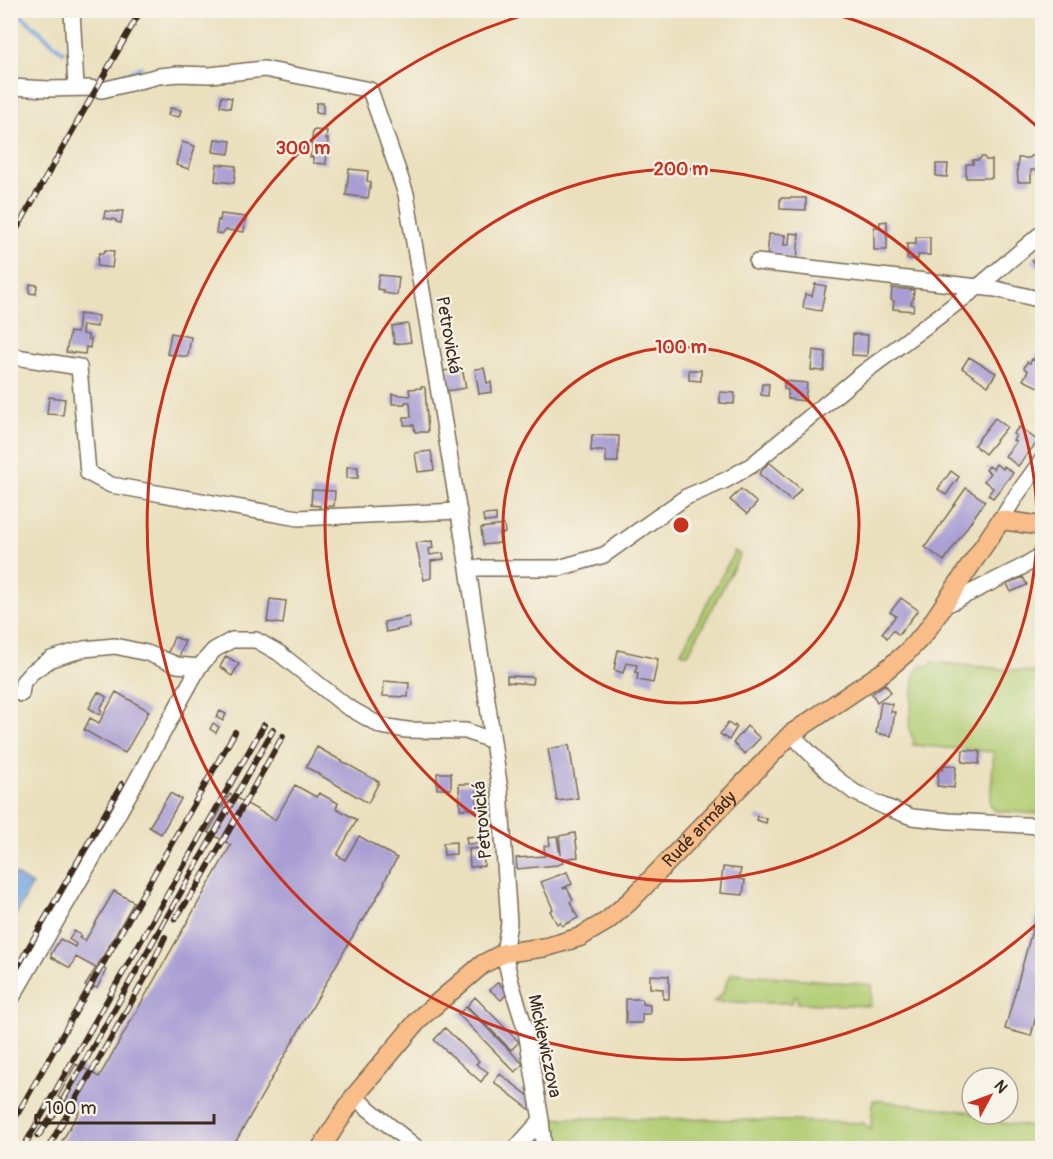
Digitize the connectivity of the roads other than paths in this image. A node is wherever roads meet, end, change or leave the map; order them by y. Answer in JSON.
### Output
{"nodes":[{"id":1,"x":72,"y":10,"type":"edge"},
{"id":2,"x":10,"y":87,"type":"edge"},
{"id":3,"x":76,"y":87,"type":"junction"},
{"id":4,"x":1042,"y":233,"type":"edge"},
{"id":5,"x":757,"y":262,"type":"dead end"},
{"id":6,"x":978,"y":287,"type":"junction"},
{"id":7,"x":1042,"y":300,"type":"edge"},
{"id":8,"x":10,"y":356,"type":"edge"},
{"id":9,"x":1042,"y":460,"type":"edge"},
{"id":10,"x":459,"y":511,"type":"junction"},
{"id":11,"x":1001,"y":520,"type":"junction"},
{"id":12,"x":1042,"y":526,"type":"edge"},
{"id":13,"x":1042,"y":555,"type":"edge"},
{"id":14,"x":468,"y":568,"type":"junction"},
{"id":15,"x":944,"y":606,"type":"junction"},
{"id":16,"x":199,"y":667,"type":"junction"},
{"id":17,"x":21,"y":694,"type":"dead end"},
{"id":18,"x":791,"y":734,"type":"junction"},
{"id":19,"x":493,"y":741,"type":"junction"},
{"id":20,"x":1042,"y":826,"type":"edge"},
{"id":21,"x":504,"y":953,"type":"junction"},
{"id":22,"x":10,"y":1001,"type":"edge"},
{"id":23,"x":354,"y":1097,"type":"junction"},
{"id":24,"x":541,"y":1120,"type":"junction"},
{"id":25,"x":321,"y":1149,"type":"edge"},
{"id":26,"x":417,"y":1149,"type":"edge"},
{"id":27,"x":516,"y":1149,"type":"edge"},
{"id":28,"x":544,"y":1149,"type":"edge"}],
"edges":[{"from":1,"to":3,"type":"street"},
{"from":2,"to":3,"type":"street","name":"Petrovická"},
{"from":3,"to":10,"type":"street","name":"Petrovická"},
{"from":4,"to":6,"type":"street"},
{"from":5,"to":6,"type":"street"},
{"from":6,"to":7,"type":"street"},
{"from":6,"to":14,"type":"street"},
{"from":8,"to":10,"type":"street"},
{"from":9,"to":11,"type":"street","name":"Rudé armády"},
{"from":10,"to":14,"type":"street","name":"Petrovická"},
{"from":11,"to":12,"type":"main road"},
{"from":11,"to":15,"type":"main road","name":"Rudé armády"},
{"from":13,"to":15,"type":"street"},
{"from":14,"to":19,"type":"street","name":"Petrovická"},
{"from":15,"to":18,"type":"main road","name":"Rudé armády"},
{"from":16,"to":17,"type":"street"},
{"from":16,"to":19,"type":"street"},
{"from":16,"to":22,"type":"street"},
{"from":18,"to":20,"type":"street"},
{"from":18,"to":21,"type":"main road","name":"Rudé armády"},
{"from":19,"to":21,"type":"street","name":"Petrovická"},
{"from":21,"to":23,"type":"main road","name":"Rudé armády"},
{"from":21,"to":24,"type":"street","name":"Mickiewiczova"},
{"from":23,"to":25,"type":"main road","name":"Rudé armády"},
{"from":23,"to":26,"type":"street"},
{"from":24,"to":27,"type":"street"},
{"from":24,"to":28,"type":"street","name":"Mickiewiczova"}]}
